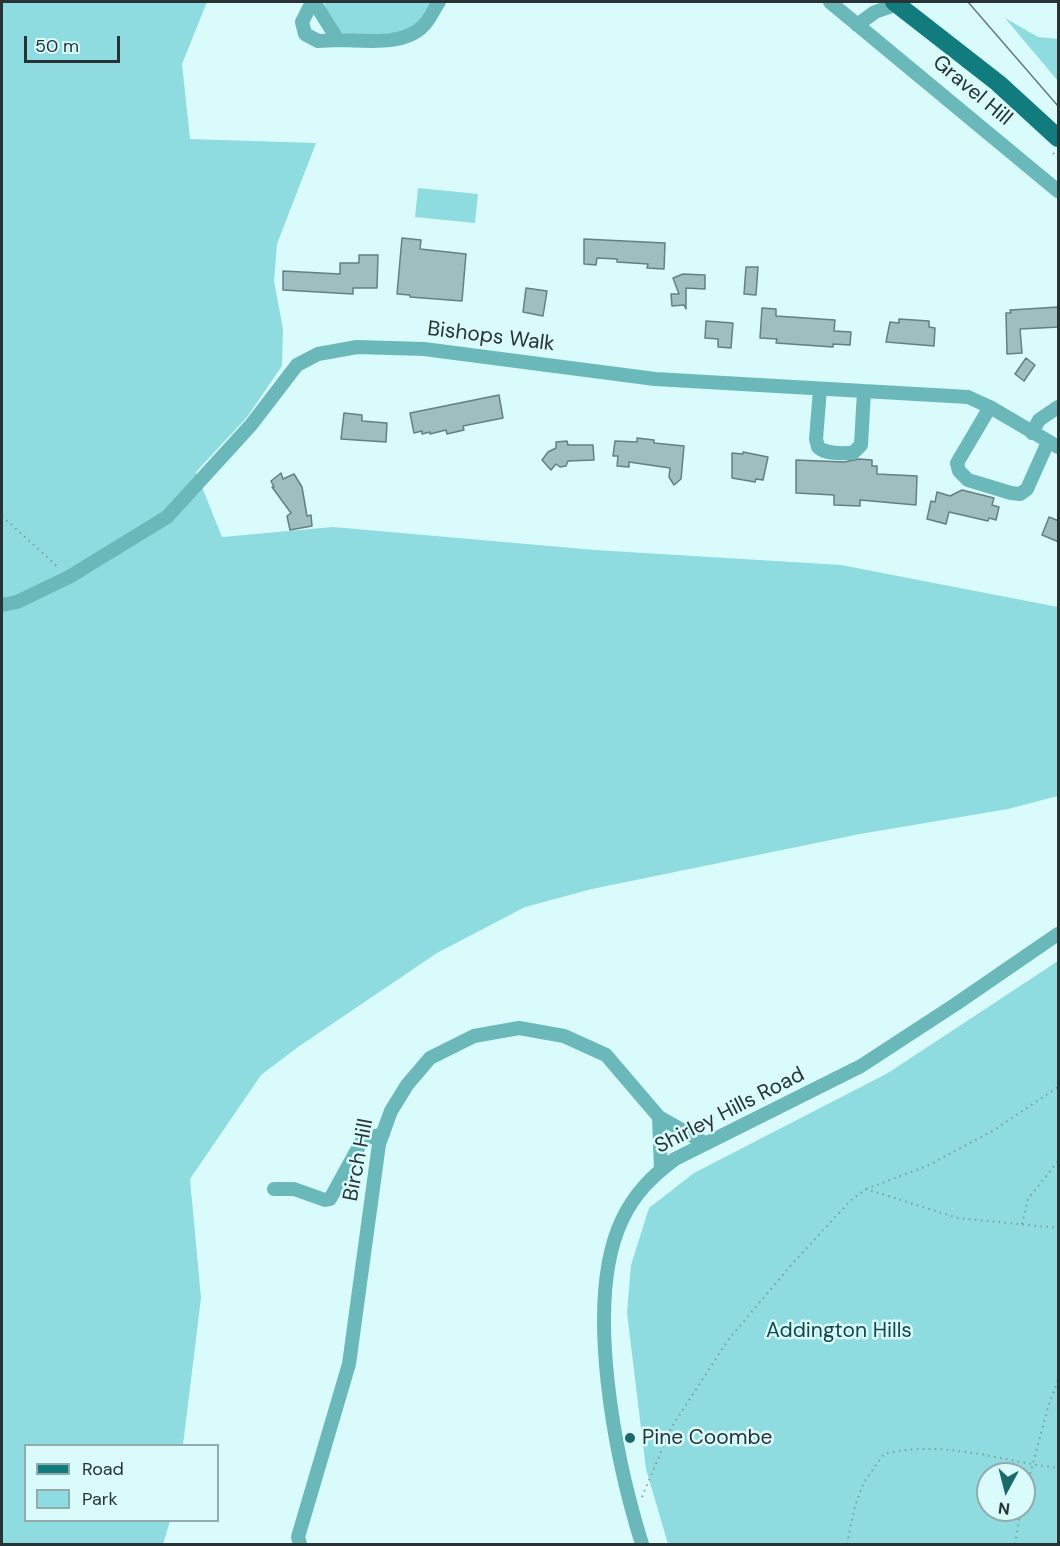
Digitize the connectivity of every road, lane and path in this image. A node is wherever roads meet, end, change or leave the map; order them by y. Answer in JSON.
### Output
{"nodes":[{"id":1,"x":313,"y":2,"type":"edge"},
{"id":2,"x":439,"y":2,"type":"edge"},
{"id":3,"x":830,"y":2,"type":"edge"},
{"id":4,"x":896,"y":3,"type":"edge"},
{"id":5,"x":857,"y":25,"type":"junction"},
{"id":6,"x":338,"y":40,"type":"junction"},
{"id":7,"x":1059,"y":138,"type":"edge"},
{"id":8,"x":1059,"y":191,"type":"edge"},
{"id":9,"x":820,"y":389,"type":"junction"},
{"id":10,"x":864,"y":391,"type":"junction"},
{"id":11,"x":990,"y":407,"type":"junction"},
{"id":12,"x":1059,"y":407,"type":"edge"},
{"id":13,"x":1032,"y":433,"type":"junction"},
{"id":14,"x":1053,"y":444,"type":"edge"},
{"id":15,"x":2,"y":516,"type":"edge"},
{"id":16,"x":69,"y":578,"type":"junction"},
{"id":17,"x":2,"y":604,"type":"edge"},
{"id":18,"x":1059,"y":934,"type":"edge"},
{"id":19,"x":1059,"y":1087,"type":"edge"},
{"id":20,"x":659,"y":1118,"type":"junction"},
{"id":21,"x":383,"y":1134,"type":"junction"},
{"id":22,"x":705,"y":1143,"type":"junction"},
{"id":23,"x":1059,"y":1161,"type":"edge"},
{"id":24,"x":661,"y":1170,"type":"junction"},
{"id":25,"x":274,"y":1189,"type":"dead end"},
{"id":26,"x":866,"y":1189,"type":"junction"},
{"id":27,"x":1022,"y":1225,"type":"junction"},
{"id":28,"x":1059,"y":1228,"type":"edge"},
{"id":29,"x":1059,"y":1380,"type":"edge"},
{"id":30,"x":1018,"y":1462,"type":"edge"},
{"id":31,"x":1033,"y":1462,"type":"edge"},
{"id":32,"x":1036,"y":1465,"type":"edge"},
{"id":33,"x":1059,"y":1468,"type":"edge"},
{"id":34,"x":634,"y":1519,"type":"junction"},
{"id":35,"x":1019,"y":1522,"type":"edge"},
{"id":36,"x":637,"y":1543,"type":"edge"},
{"id":37,"x":300,"y":1545,"type":"edge"},
{"id":38,"x":847,"y":1545,"type":"edge"},
{"id":39,"x":1015,"y":1545,"type":"edge"}],
"edges":[{"from":1,"to":6,"type":"street"},
{"from":1,"to":6,"type":"street"},
{"from":2,"to":6,"type":"street"},
{"from":3,"to":5,"type":"street","name":"Gravel Hill"},
{"from":4,"to":5,"type":"street","name":"Gravel Hill"},
{"from":4,"to":7,"type":"main road","name":"Gravel Hill"},
{"from":5,"to":8,"type":"street","name":"Gravel Hill"},
{"from":9,"to":10,"type":"street","name":"Bishops Walk"},
{"from":9,"to":10,"type":"street"},
{"from":9,"to":16,"type":"street","name":"Bishops Walk"},
{"from":10,"to":11,"type":"street","name":"Bishops Walk"},
{"from":11,"to":13,"type":"street","name":"Bishops Walk"},
{"from":11,"to":14,"type":"street"},
{"from":12,"to":13,"type":"street"},
{"from":13,"to":14,"type":"street","name":"Bishops Walk"},
{"from":15,"to":16,"type":"path"},
{"from":16,"to":17,"type":"street","name":"Bishops Walk"},
{"from":18,"to":22,"type":"street","name":"Shirley Hills Road"},
{"from":19,"to":26,"type":"path"},
{"from":20,"to":21,"type":"street","name":"Birch Hill"},
{"from":20,"to":22,"type":"street","name":"Birch Hill"},
{"from":20,"to":24,"type":"street"},
{"from":21,"to":25,"type":"street"},
{"from":21,"to":37,"type":"street","name":"Birch Hill"},
{"from":22,"to":24,"type":"street","name":"Shirley Hills Road"},
{"from":23,"to":27,"type":"path"},
{"from":24,"to":34,"type":"street","name":"Shirley Hills Road"},
{"from":26,"to":27,"type":"path"},
{"from":26,"to":34,"type":"path"},
{"from":27,"to":28,"type":"path"},
{"from":29,"to":31,"type":"path"},
{"from":30,"to":38,"type":"path"},
{"from":32,"to":33,"type":"path"},
{"from":34,"to":36,"type":"street","name":"Shirley Hills Road"},
{"from":35,"to":39,"type":"path"}]}
